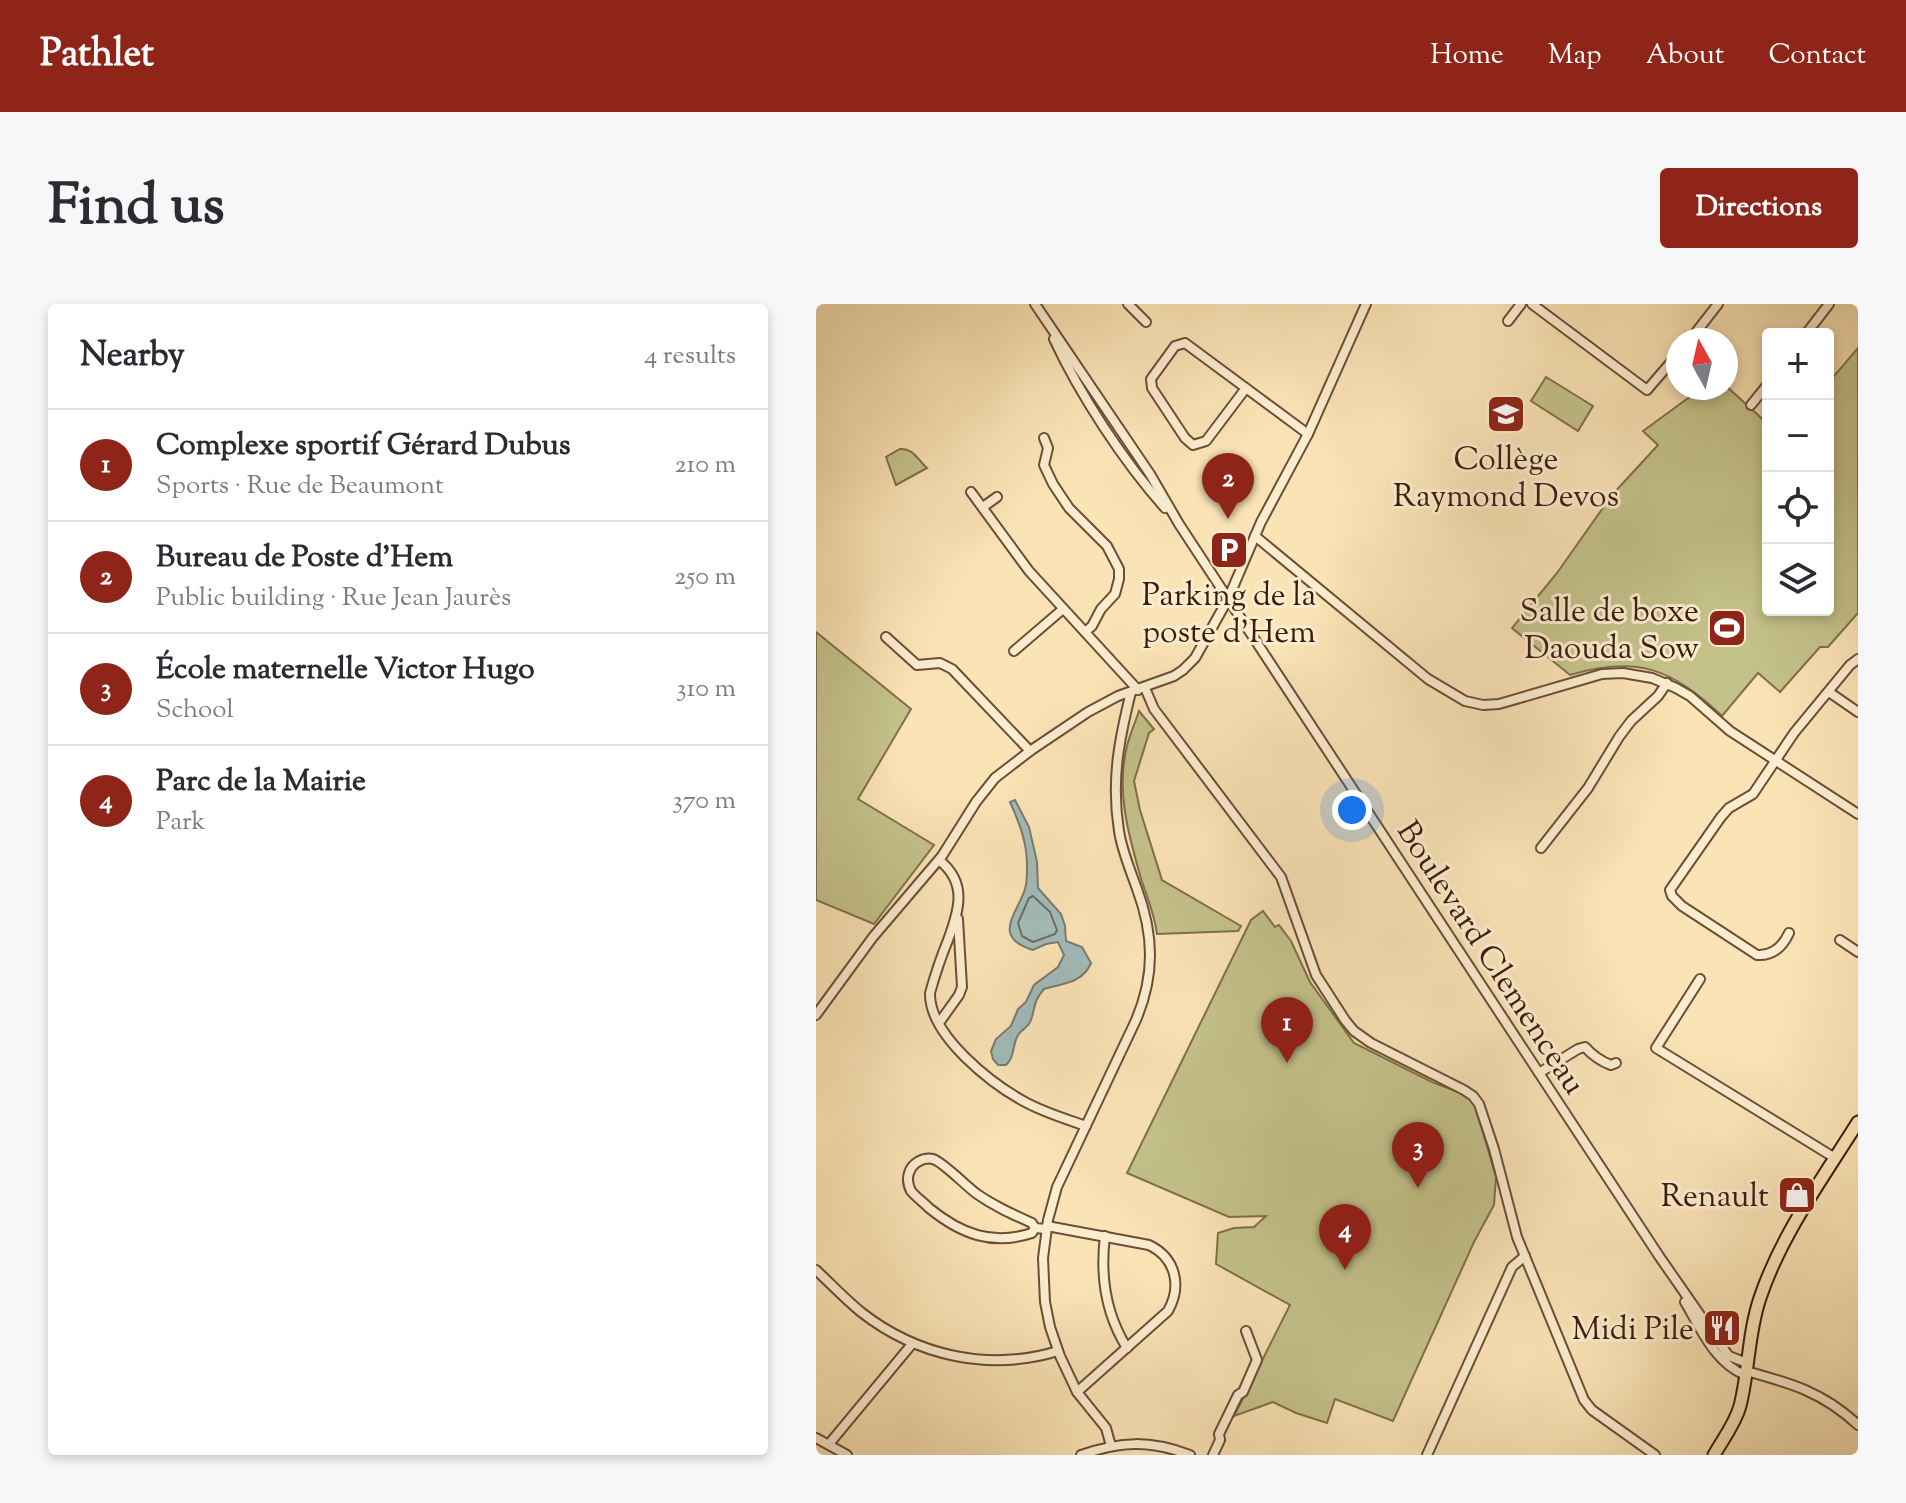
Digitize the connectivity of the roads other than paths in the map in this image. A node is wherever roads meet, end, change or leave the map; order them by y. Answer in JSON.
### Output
{"nodes":[{"id":1,"x":1128,"y":304,"type":"edge"},
{"id":2,"x":1366,"y":304,"type":"edge"},
{"id":3,"x":1521,"y":304,"type":"edge"},
{"id":4,"x":1532,"y":304,"type":"edge"},
{"id":5,"x":1718,"y":304,"type":"edge"},
{"id":6,"x":1829,"y":304,"type":"edge"},
{"id":7,"x":1040,"y":306,"type":"edge"},
{"id":8,"x":1508,"y":321,"type":"dead end"},
{"id":9,"x":1146,"y":322,"type":"dead end"},
{"id":10,"x":1699,"y":328,"type":"edge"},
{"id":11,"x":1811,"y":328,"type":"edge"},
{"id":12,"x":1666,"y":368,"type":"edge"},
{"id":13,"x":1246,"y":388,"type":"junction"},
{"id":14,"x":1762,"y":391,"type":"edge"},
{"id":15,"x":1751,"y":405,"type":"dead end"},
{"id":16,"x":1308,"y":434,"type":"junction"},
{"id":17,"x":1044,"y":438,"type":"dead end"},
{"id":18,"x":971,"y":492,"type":"dead end"},
{"id":19,"x":997,"y":497,"type":"dead end"},
{"id":20,"x":983,"y":507,"type":"junction"},
{"id":21,"x":1255,"y":536,"type":"junction"},
{"id":22,"x":1228,"y":599,"type":"junction"},
{"id":23,"x":1063,"y":609,"type":"junction"},
{"id":24,"x":1085,"y":632,"type":"junction"},
{"id":25,"x":886,"y":637,"type":"dead end"},
{"id":26,"x":1014,"y":651,"type":"dead end"},
{"id":27,"x":1858,"y":659,"type":"edge"},
{"id":28,"x":1667,"y":683,"type":"junction"},
{"id":29,"x":1135,"y":691,"type":"junction"},
{"id":30,"x":1829,"y":692,"type":"junction"},
{"id":31,"x":1858,"y":712,"type":"edge"},
{"id":32,"x":1030,"y":751,"type":"junction"},
{"id":33,"x":1776,"y":761,"type":"junction"},
{"id":34,"x":1858,"y":814,"type":"edge"},
{"id":35,"x":1541,"y":848,"type":"dead end"},
{"id":36,"x":939,"y":860,"type":"junction"},
{"id":37,"x":958,"y":914,"type":"junction"},
{"id":38,"x":1789,"y":933,"type":"dead end"},
{"id":39,"x":1840,"y":940,"type":"dead end"},
{"id":40,"x":1858,"y":952,"type":"edge"},
{"id":41,"x":1700,"y":979,"type":"dead end"},
{"id":42,"x":816,"y":1015,"type":"edge"},
{"id":43,"x":939,"y":1023,"type":"junction"},
{"id":44,"x":1616,"y":1063,"type":"dead end"},
{"id":45,"x":1539,"y":1073,"type":"junction"},
{"id":46,"x":1858,"y":1122,"type":"edge"},
{"id":47,"x":1086,"y":1126,"type":"junction"},
{"id":48,"x":1835,"y":1158,"type":"junction"},
{"id":49,"x":1035,"y":1228,"type":"junction"},
{"id":50,"x":1046,"y":1228,"type":"junction"},
{"id":51,"x":1105,"y":1236,"type":"junction"},
{"id":52,"x":1525,"y":1256,"type":"junction"},
{"id":53,"x":816,"y":1270,"type":"edge"},
{"id":54,"x":1246,"y":1331,"type":"dead end"},
{"id":55,"x":912,"y":1344,"type":"junction"},
{"id":56,"x":1127,"y":1348,"type":"junction"},
{"id":57,"x":1058,"y":1351,"type":"junction"},
{"id":58,"x":1746,"y":1370,"type":"junction"},
{"id":59,"x":1077,"y":1392,"type":"junction"},
{"id":60,"x":1858,"y":1425,"type":"edge"},
{"id":61,"x":816,"y":1438,"type":"edge"},
{"id":62,"x":829,"y":1444,"type":"junction"},
{"id":63,"x":1111,"y":1446,"type":"junction"},
{"id":64,"x":847,"y":1455,"type":"edge"},
{"id":65,"x":1081,"y":1455,"type":"edge"},
{"id":66,"x":1190,"y":1455,"type":"edge"},
{"id":67,"x":1213,"y":1455,"type":"edge"},
{"id":68,"x":1427,"y":1455,"type":"edge"},
{"id":69,"x":1655,"y":1455,"type":"edge"},
{"id":70,"x":1714,"y":1455,"type":"edge"}],
"edges":[{"from":1,"to":9,"type":"street"},
{"from":2,"to":16,"type":"street"},
{"from":3,"to":8,"type":"street"},
{"from":4,"to":12,"type":"street"},
{"from":5,"to":10,"type":"street"},
{"from":6,"to":11,"type":"street"},
{"from":7,"to":22,"type":"street","name":"Boulevard Clemenceau"},
{"from":13,"to":13,"type":"street"},
{"from":13,"to":16,"type":"street"},
{"from":14,"to":15,"type":"street"},
{"from":16,"to":21,"type":"street"},
{"from":17,"to":24,"type":"street"},
{"from":18,"to":20,"type":"street"},
{"from":19,"to":20,"type":"street"},
{"from":20,"to":23,"type":"street"},
{"from":21,"to":22,"type":"street"},
{"from":21,"to":28,"type":"street"},
{"from":22,"to":29,"type":"street"},
{"from":22,"to":45,"type":"street","name":"Boulevard Clemenceau"},
{"from":23,"to":24,"type":"street"},
{"from":23,"to":26,"type":"street"},
{"from":24,"to":29,"type":"street"},
{"from":25,"to":32,"type":"street"},
{"from":27,"to":30,"type":"street"},
{"from":28,"to":33,"type":"street"},
{"from":28,"to":35,"type":"street"},
{"from":29,"to":32,"type":"street"},
{"from":29,"to":47,"type":"street"},
{"from":29,"to":52,"type":"street"},
{"from":30,"to":31,"type":"street"},
{"from":30,"to":33,"type":"street"},
{"from":32,"to":36,"type":"street"},
{"from":33,"to":34,"type":"street"},
{"from":33,"to":38,"type":"street"},
{"from":36,"to":37,"type":"street"},
{"from":36,"to":42,"type":"street"},
{"from":37,"to":43,"type":"street"},
{"from":37,"to":43,"type":"street"},
{"from":39,"to":40,"type":"street"},
{"from":41,"to":48,"type":"street"},
{"from":43,"to":47,"type":"street"},
{"from":44,"to":45,"type":"street"},
{"from":45,"to":58,"type":"street","name":"Boulevard Clemenceau"},
{"from":46,"to":48,"type":"main road"},
{"from":47,"to":50,"type":"street"},
{"from":48,"to":58,"type":"main road"},
{"from":49,"to":49,"type":"street"},
{"from":49,"to":50,"type":"street"},
{"from":50,"to":51,"type":"street"},
{"from":50,"to":57,"type":"street"},
{"from":51,"to":56,"type":"street"},
{"from":51,"to":56,"type":"street"},
{"from":52,"to":68,"type":"street"},
{"from":52,"to":69,"type":"street"},
{"from":53,"to":55,"type":"street"},
{"from":54,"to":67,"type":"street"},
{"from":55,"to":57,"type":"street"},
{"from":55,"to":62,"type":"street"},
{"from":56,"to":59,"type":"street"},
{"from":57,"to":59,"type":"street"},
{"from":58,"to":60,"type":"street"},
{"from":58,"to":70,"type":"main road"},
{"from":59,"to":63,"type":"street"},
{"from":61,"to":62,"type":"street"},
{"from":62,"to":64,"type":"street"},
{"from":63,"to":65,"type":"street"},
{"from":63,"to":66,"type":"street"}]}
